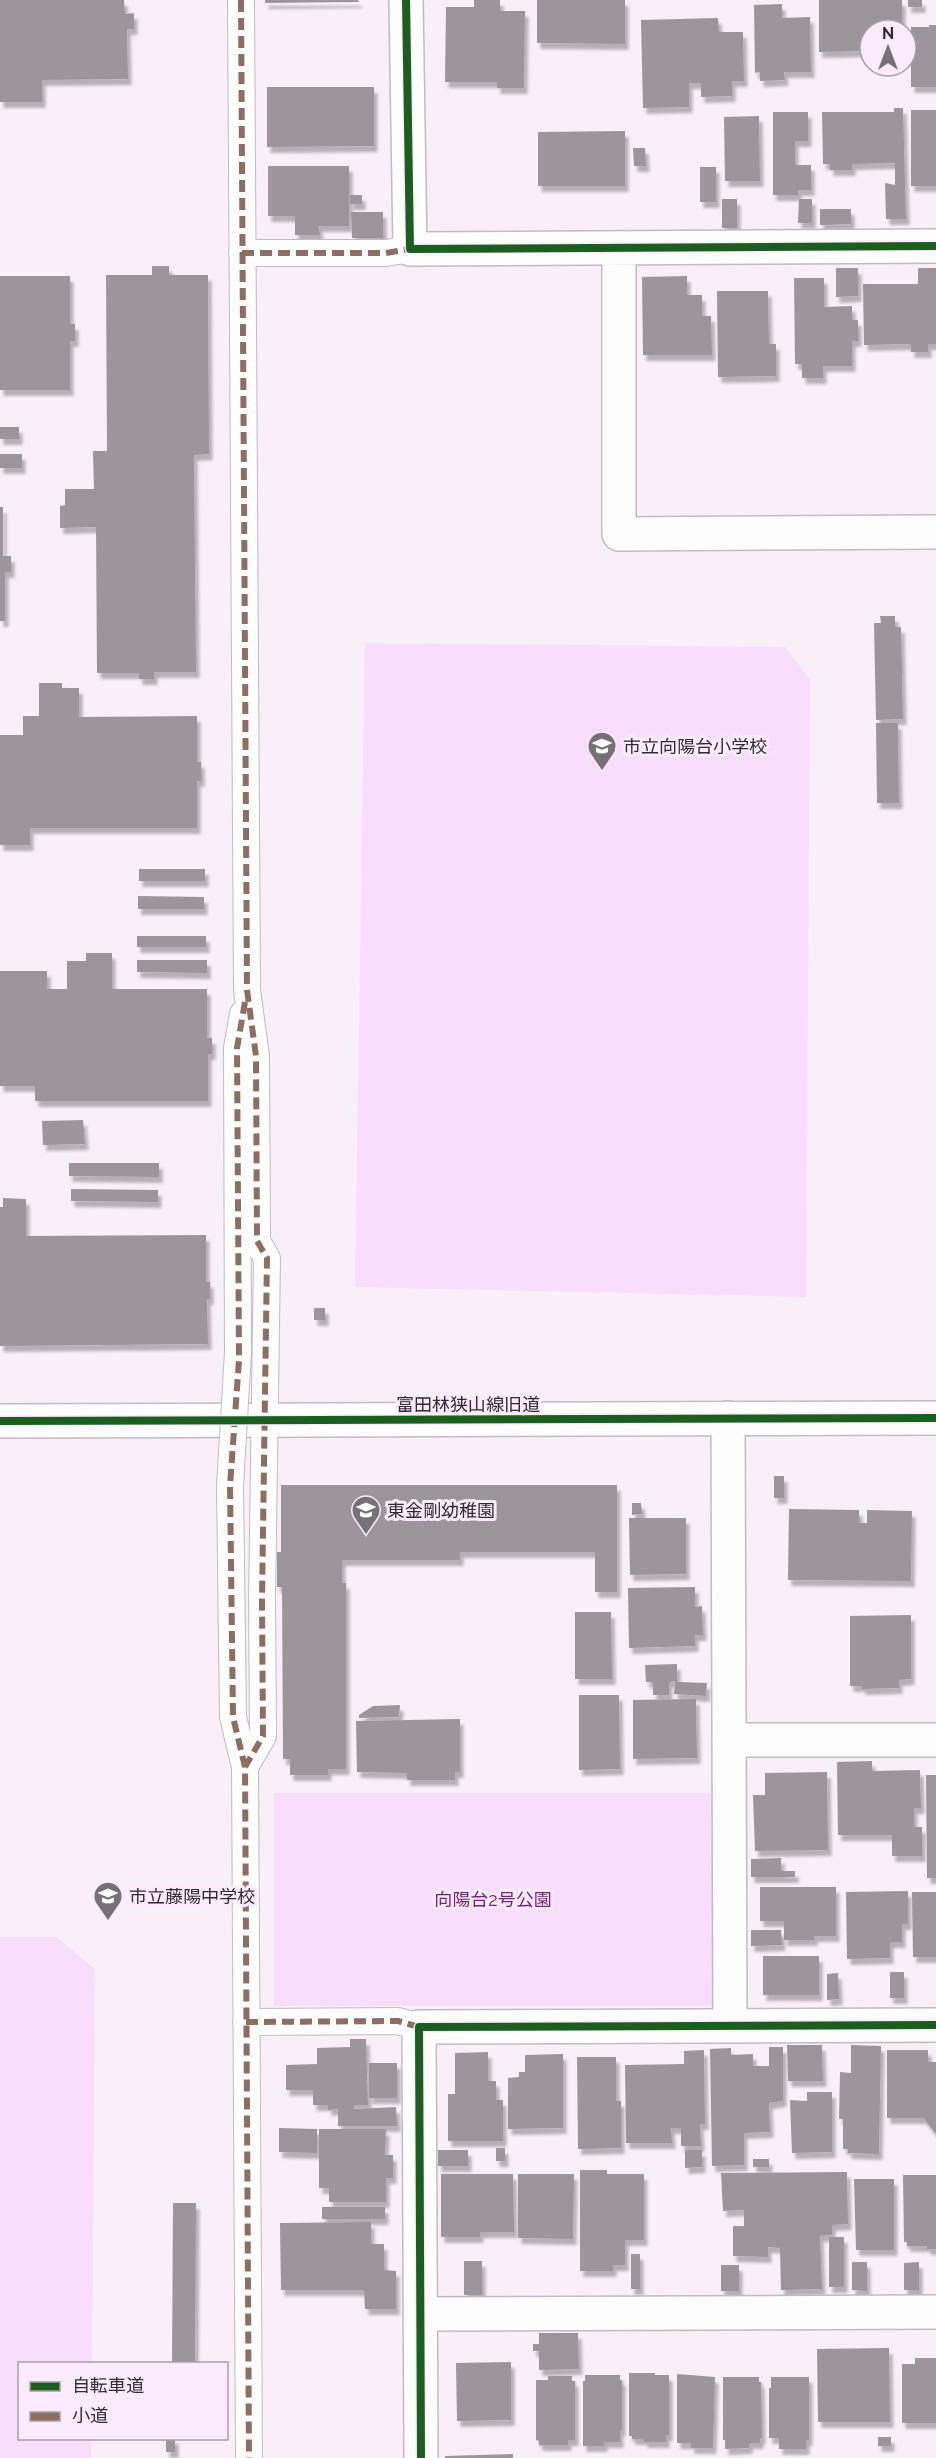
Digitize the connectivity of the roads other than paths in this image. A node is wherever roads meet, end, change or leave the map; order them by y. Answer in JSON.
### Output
{"nodes":[{"id":1,"x":241,"y":0,"type":"edge"},
{"id":2,"x":406,"y":0,"type":"edge"},
{"id":3,"x":936,"y":246,"type":"edge"},
{"id":4,"x":619,"y":248,"type":"junction"},
{"id":5,"x":410,"y":249,"type":"junction"},
{"id":6,"x":242,"y":253,"type":"junction"},
{"id":7,"x":936,"y":532,"type":"edge"},
{"id":8,"x":247,"y":990,"type":"junction"},
{"id":9,"x":728,"y":1418,"type":"junction"},
{"id":10,"x":936,"y":1418,"type":"edge"},
{"id":11,"x":264,"y":1420,"type":"junction"},
{"id":12,"x":0,"y":1421,"type":"edge"},
{"id":13,"x":729,"y":1740,"type":"junction"},
{"id":14,"x":936,"y":1740,"type":"edge"},
{"id":15,"x":245,"y":1767,"type":"junction"},
{"id":16,"x":246,"y":2022,"type":"junction"},
{"id":17,"x":936,"y":2025,"type":"edge"},
{"id":18,"x":730,"y":2026,"type":"junction"},
{"id":19,"x":419,"y":2027,"type":"junction"},
{"id":20,"x":936,"y":2312,"type":"edge"},
{"id":21,"x":420,"y":2314,"type":"junction"},
{"id":22,"x":249,"y":2458,"type":"edge"},
{"id":23,"x":421,"y":2458,"type":"edge"}],
"edges":[{"from":1,"to":6,"type":"street"},
{"from":2,"to":5,"type":"street"},
{"from":3,"to":4,"type":"street"},
{"from":4,"to":5,"type":"street"},
{"from":4,"to":7,"type":"street"},
{"from":5,"to":6,"type":"street"},
{"from":6,"to":8,"type":"street"},
{"from":8,"to":11,"type":"street"},
{"from":8,"to":15,"type":"street","bridge":true},
{"from":9,"to":10,"type":"street","name":"富田林狭山線旧道"},
{"from":9,"to":11,"type":"street","name":"富田林狭山線旧道"},
{"from":9,"to":13,"type":"street"},
{"from":11,"to":12,"type":"street","name":"富田林狭山線旧道"},
{"from":11,"to":15,"type":"street"},
{"from":13,"to":14,"type":"street"},
{"from":13,"to":18,"type":"street"},
{"from":15,"to":16,"type":"street"},
{"from":16,"to":19,"type":"street"},
{"from":16,"to":22,"type":"street"},
{"from":17,"to":18,"type":"street"},
{"from":18,"to":19,"type":"street"},
{"from":19,"to":21,"type":"street"},
{"from":20,"to":21,"type":"street"},
{"from":21,"to":23,"type":"street"}]}
